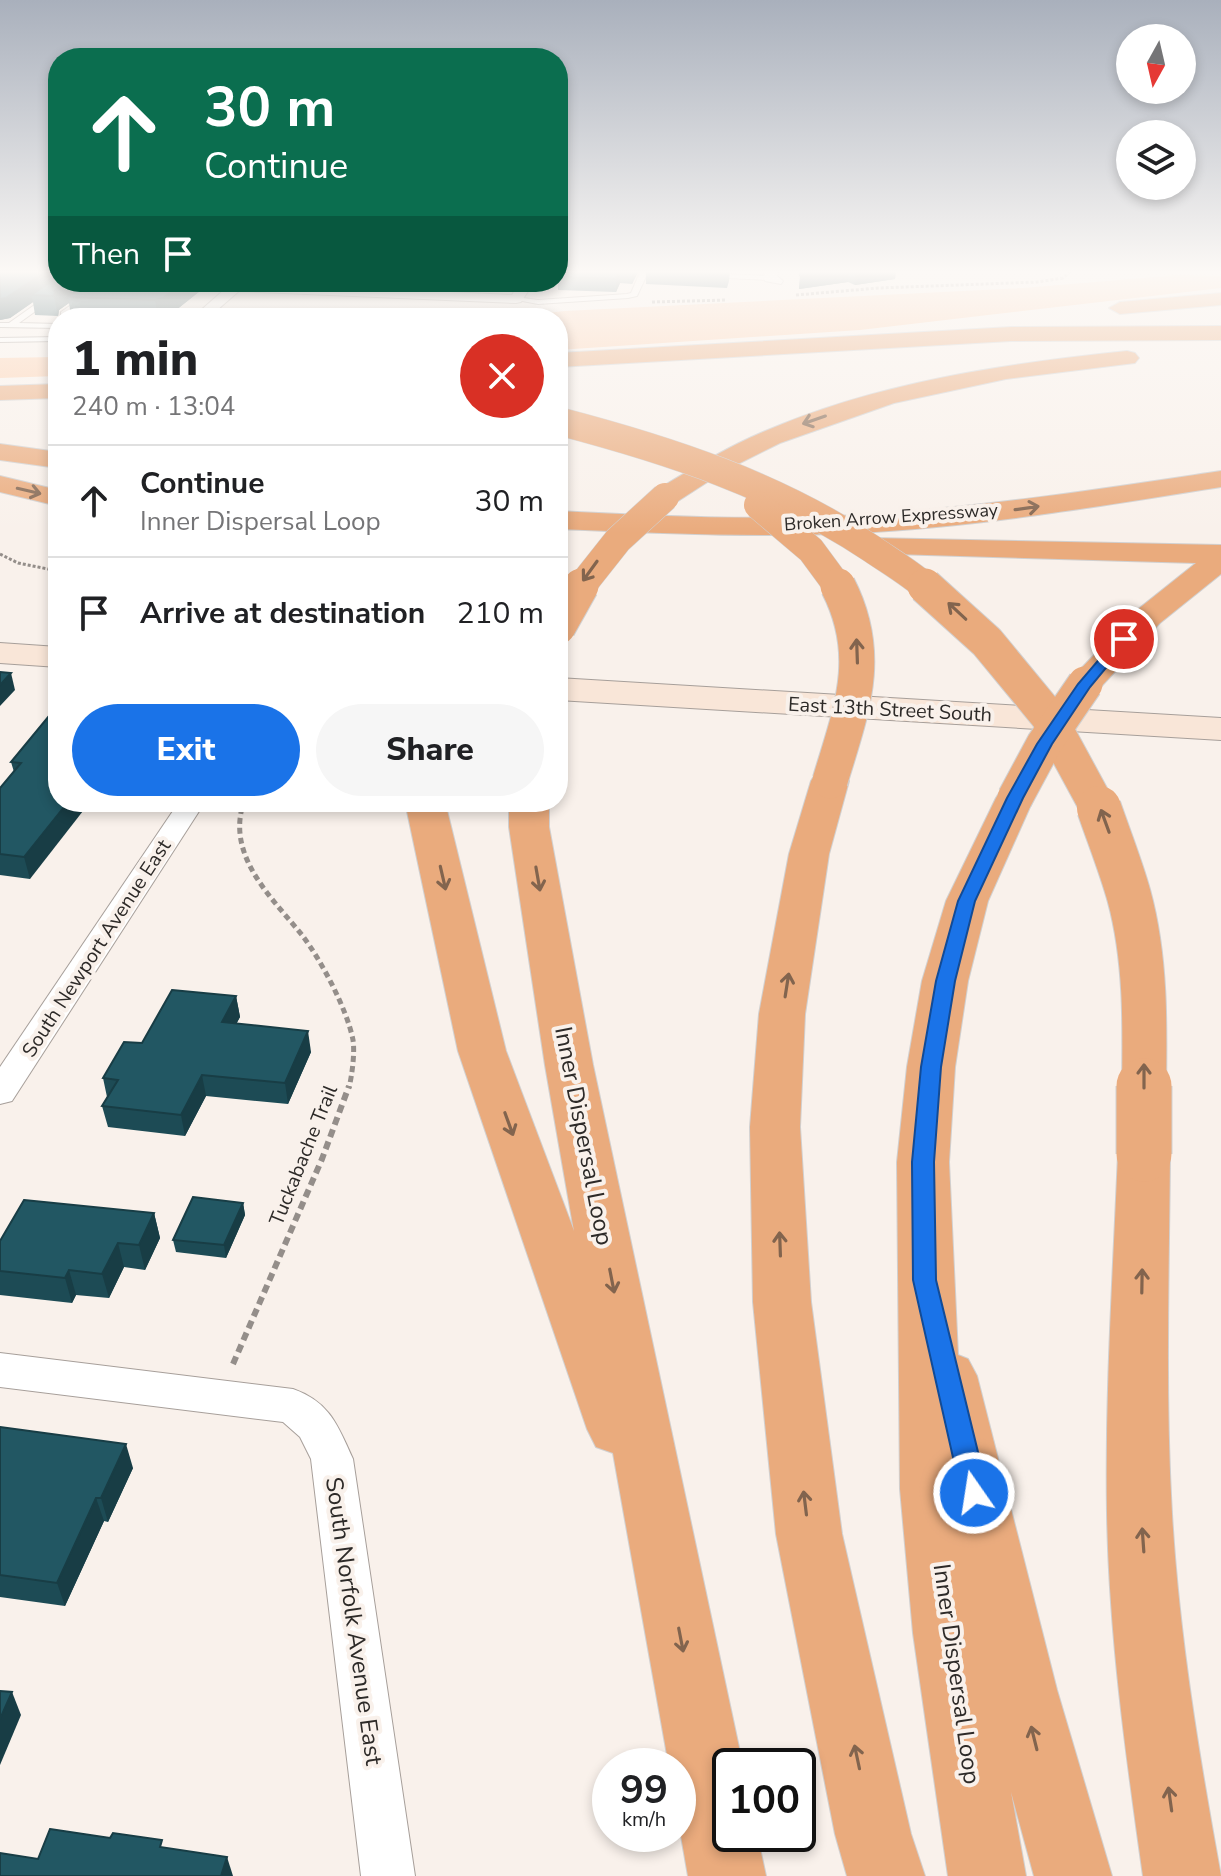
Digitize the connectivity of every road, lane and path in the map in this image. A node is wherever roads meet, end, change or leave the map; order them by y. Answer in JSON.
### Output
{"nodes":[{"id":1,"x":596,"y":358,"type":"edge"},
{"id":2,"x":1149,"y":358,"type":"edge"},
{"id":3,"x":568,"y":359,"type":"edge"},
{"id":4,"x":48,"y":391,"type":"edge"},
{"id":5,"x":0,"y":393,"type":"edge"},
{"id":6,"x":0,"y":403,"type":"edge"},
{"id":7,"x":48,"y":403,"type":"edge"},
{"id":8,"x":568,"y":426,"type":"edge"},
{"id":9,"x":568,"y":427,"type":"edge"},
{"id":10,"x":0,"y":452,"type":"edge"},
{"id":11,"x":48,"y":459,"type":"edge"},
{"id":12,"x":1221,"y":479,"type":"edge"},
{"id":13,"x":0,"y":484,"type":"edge"},
{"id":14,"x":48,"y":496,"type":"edge"},
{"id":15,"x":568,"y":520,"type":"edge"},
{"id":16,"x":568,"y":533,"type":"edge"},
{"id":17,"x":0,"y":554,"type":"edge"},
{"id":18,"x":1213,"y":563,"type":"edge"},
{"id":19,"x":48,"y":569,"type":"edge"},
{"id":20,"x":568,"y":607,"type":"edge"},
{"id":21,"x":0,"y":653,"type":"edge"},
{"id":22,"x":48,"y":656,"type":"edge"},
{"id":23,"x":568,"y":690,"type":"edge"},
{"id":24,"x":1221,"y":729,"type":"edge"},
{"id":25,"x":185,"y":812,"type":"edge"},
{"id":26,"x":240,"y":812,"type":"edge"},
{"id":27,"x":427,"y":812,"type":"edge"},
{"id":28,"x":529,"y":812,"type":"edge"},
{"id":29,"x":0,"y":1093,"type":"edge"},
{"id":30,"x":924,"y":1280,"type":"junction"},
{"id":31,"x":0,"y":1370,"type":"edge"},
{"id":32,"x":220,"y":1396,"type":"junction"},
{"id":33,"x":667,"y":1563,"type":"junction"},
{"id":34,"x":388,"y":1876,"type":"edge"},
{"id":35,"x":727,"y":1876,"type":"edge"},
{"id":36,"x":886,"y":1876,"type":"edge"},
{"id":37,"x":987,"y":1876,"type":"edge"},
{"id":38,"x":1073,"y":1876,"type":"edge"},
{"id":39,"x":1182,"y":1876,"type":"edge"}],
"edges":[{"from":1,"to":3,"type":"highway"},
{"from":2,"to":20,"type":"highway","one_way":true,"bridge":true},
{"from":4,"to":5,"type":"highway"},
{"from":6,"to":7,"type":"highway"},
{"from":39,"to":8,"type":"highway","one_way":true,"bridge":true},
{"from":36,"to":9,"type":"highway","one_way":true,"bridge":true},
{"from":10,"to":11,"type":"highway"},
{"from":15,"to":12,"type":"highway","name":"Broken Arrow Expressway","one_way":true},
{"from":13,"to":14,"type":"highway","one_way":true},
{"from":16,"to":18,"type":"highway"},
{"from":17,"to":19,"type":"path"},
{"from":18,"to":30,"type":"highway","name":"Inner Dispersal Loop","bridge":true},
{"from":21,"to":22,"type":"street"},
{"from":23,"to":24,"type":"street","name":"East 13th Street South"},
{"from":25,"to":29,"type":"street","name":"South Newport Avenue East"},
{"from":26,"to":32,"type":"path","name":"Tuckabache Trail"},
{"from":27,"to":33,"type":"highway","one_way":true},
{"from":28,"to":33,"type":"highway","name":"Inner Dispersal Loop","one_way":true},
{"from":30,"to":37,"type":"highway","name":"Inner Dispersal Loop"},
{"from":38,"to":30,"type":"highway","one_way":true},
{"from":31,"to":32,"type":"street","name":"South Norfolk Avenue East"},
{"from":32,"to":34,"type":"street","name":"South Norfolk Avenue East"},
{"from":33,"to":35,"type":"highway","one_way":true}]}
